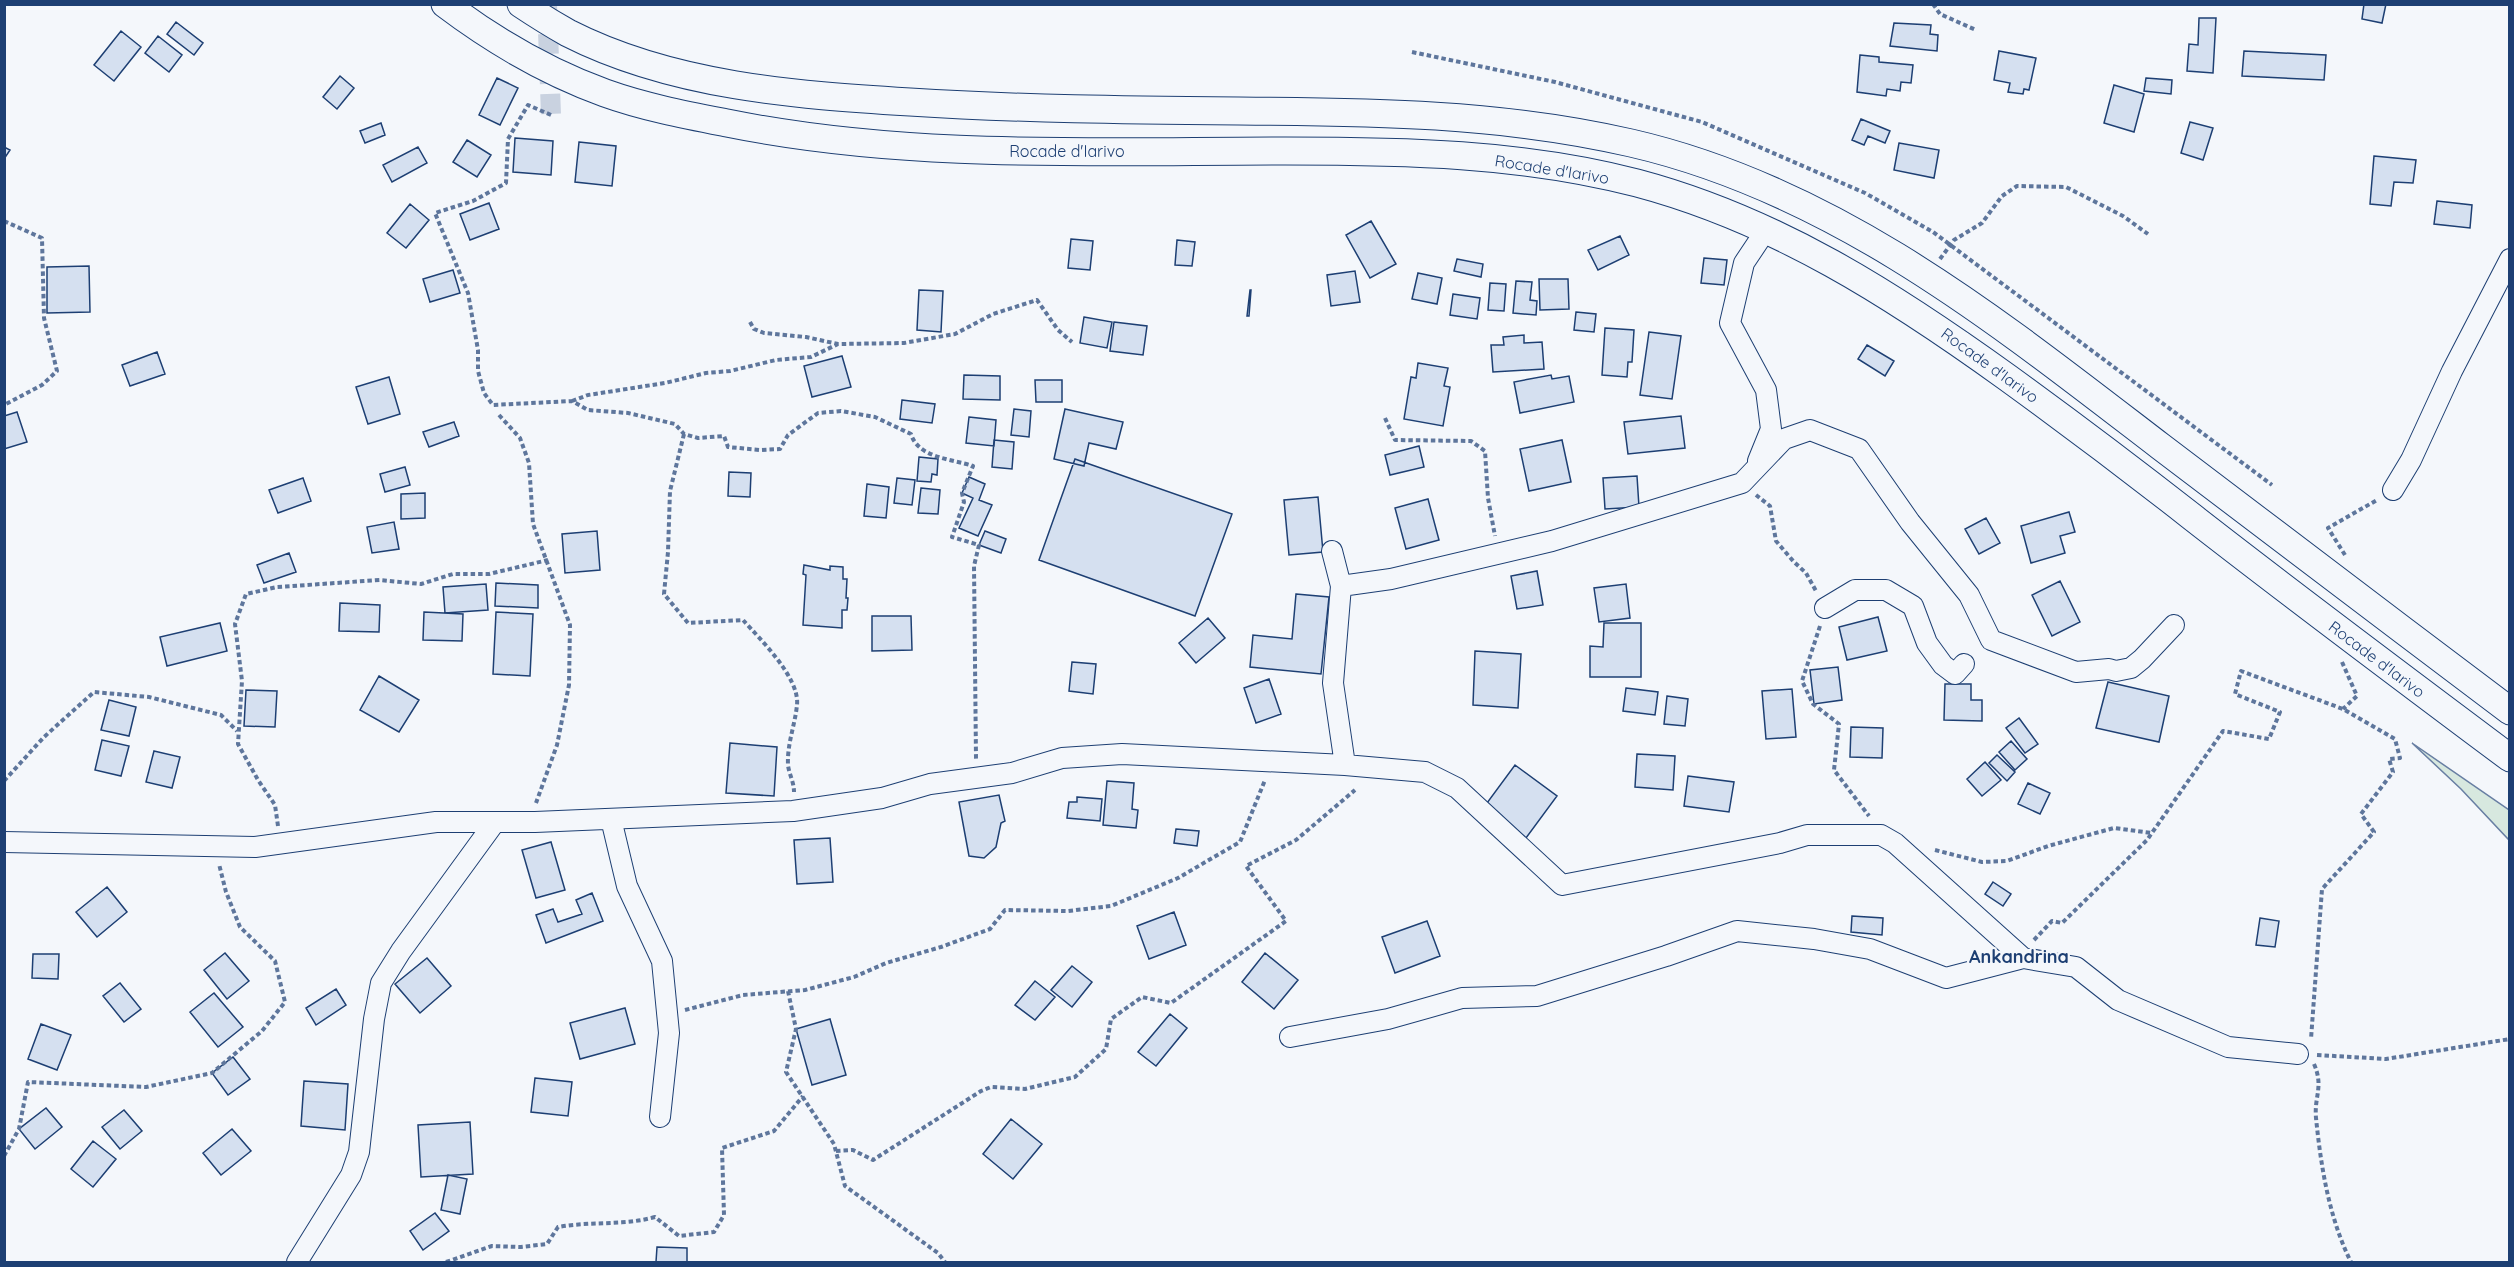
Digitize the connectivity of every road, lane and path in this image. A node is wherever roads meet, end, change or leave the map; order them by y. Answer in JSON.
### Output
{"nodes":[{"id":1,"x":445,"y":4,"type":"edge"},
{"id":2,"x":520,"y":4,"type":"edge"},
{"id":3,"x":1932,"y":4,"type":"edge"},
{"id":4,"x":1976,"y":30,"type":"dead end"},
{"id":5,"x":551,"y":115,"type":"dead end"},
{"id":6,"x":4,"y":221,"type":"edge"},
{"id":7,"x":1766,"y":230,"type":"junction"},
{"id":8,"x":2148,"y":234,"type":"dead end"},
{"id":9,"x":2510,"y":259,"type":"edge"},
{"id":10,"x":1936,"y":264,"type":"dead end"},
{"id":11,"x":750,"y":322,"type":"dead end"},
{"id":12,"x":1072,"y":342,"type":"dead end"},
{"id":13,"x":838,"y":344,"type":"junction"},
{"id":14,"x":572,"y":401,"type":"junction"},
{"id":15,"x":4,"y":405,"type":"edge"},
{"id":16,"x":499,"y":415,"type":"dead end"},
{"id":17,"x":1385,"y":418,"type":"dead end"},
{"id":18,"x":684,"y":434,"type":"junction"},
{"id":19,"x":1748,"y":476,"type":"junction"},
{"id":20,"x":2393,"y":490,"type":"joint"},
{"id":21,"x":1332,"y":551,"type":"dead end"},
{"id":22,"x":1495,"y":554,"type":"junction"},
{"id":23,"x":2346,"y":558,"type":"dead end"},
{"id":24,"x":548,"y":560,"type":"junction"},
{"id":25,"x":1341,"y":586,"type":"junction"},
{"id":26,"x":1825,"y":608,"type":"junction"},
{"id":27,"x":2174,"y":625,"type":"dead end"},
{"id":28,"x":2338,"y":655,"type":"dead end"},
{"id":29,"x":1964,"y":664,"type":"dead end"},
{"id":30,"x":2343,"y":709,"type":"junction"},
{"id":31,"x":2510,"y":711,"type":"edge"},
{"id":32,"x":238,"y":732,"type":"junction"},
{"id":33,"x":2510,"y":758,"type":"edge"},
{"id":34,"x":1345,"y":765,"type":"junction"},
{"id":35,"x":1268,"y":774,"type":"dead end"},
{"id":36,"x":978,"y":777,"type":"junction"},
{"id":37,"x":4,"y":781,"type":"edge"},
{"id":38,"x":1355,"y":789,"type":"dead end"},
{"id":39,"x":793,"y":810,"type":"junction"},
{"id":40,"x":611,"y":819,"type":"junction"},
{"id":41,"x":495,"y":822,"type":"junction"},
{"id":42,"x":535,"y":822,"type":"junction"},
{"id":43,"x":2152,"y":833,"type":"junction"},
{"id":44,"x":1881,"y":835,"type":"junction"},
{"id":45,"x":4,"y":842,"type":"edge"},
{"id":46,"x":274,"y":844,"type":"junction"},
{"id":47,"x":215,"y":846,"type":"junction"},
{"id":48,"x":1932,"y":849,"type":"dead end"},
{"id":49,"x":2023,"y":958,"type":"junction"},
{"id":50,"x":788,"y":991,"type":"junction"},
{"id":51,"x":667,"y":1014,"type":"junction"},
{"id":52,"x":1290,"y":1037,"type":"dead end"},
{"id":53,"x":2510,"y":1039,"type":"edge"},
{"id":54,"x":2304,"y":1055,"type":"junction"},
{"id":55,"x":802,"y":1096,"type":"junction"},
{"id":56,"x":660,"y":1117,"type":"dead end"},
{"id":57,"x":836,"y":1151,"type":"junction"},
{"id":58,"x":4,"y":1156,"type":"edge"},
{"id":59,"x":297,"y":1263,"type":"edge"},
{"id":60,"x":446,"y":1263,"type":"edge"},
{"id":61,"x":945,"y":1263,"type":"edge"},
{"id":62,"x":2351,"y":1263,"type":"edge"}],
"edges":[{"from":1,"to":7,"type":"main road","name":"Rocade d'Iarivo"},
{"from":2,"to":31,"type":"main road"},
{"from":3,"to":4,"type":"path"},
{"from":5,"to":14,"type":"path"},
{"from":6,"to":15,"type":"path"},
{"from":7,"to":19,"type":"street"},
{"from":7,"to":33,"type":"main road","name":"Rocade d'Iarivo"},
{"from":8,"to":10,"type":"path"},
{"from":9,"to":20,"type":"street"},
{"from":11,"to":13,"type":"path"},
{"from":12,"to":13,"type":"path"},
{"from":13,"to":14,"type":"path"},
{"from":14,"to":18,"type":"path"},
{"from":16,"to":24,"type":"path"},
{"from":17,"to":22,"type":"path"},
{"from":18,"to":36,"type":"path"},
{"from":18,"to":39,"type":"path"},
{"from":19,"to":22,"type":"street"},
{"from":19,"to":26,"type":"path"},
{"from":19,"to":27,"type":"street"},
{"from":20,"to":23,"type":"path"},
{"from":21,"to":25,"type":"street"},
{"from":22,"to":25,"type":"street"},
{"from":24,"to":32,"type":"path"},
{"from":24,"to":42,"type":"path"},
{"from":25,"to":34,"type":"street"},
{"from":26,"to":29,"type":"street"},
{"from":26,"to":44,"type":"path"},
{"from":28,"to":30,"type":"path"},
{"from":30,"to":43,"type":"path"},
{"from":30,"to":54,"type":"path"},
{"from":32,"to":37,"type":"path"},
{"from":32,"to":46,"type":"path"},
{"from":34,"to":36,"type":"street"},
{"from":34,"to":44,"type":"street"},
{"from":35,"to":50,"type":"path"},
{"from":36,"to":39,"type":"street"},
{"from":38,"to":57,"type":"path"},
{"from":39,"to":40,"type":"street"},
{"from":40,"to":42,"type":"street"},
{"from":40,"to":51,"type":"street"},
{"from":41,"to":42,"type":"street"},
{"from":41,"to":46,"type":"street"},
{"from":41,"to":59,"type":"street"},
{"from":43,"to":48,"type":"path"},
{"from":43,"to":49,"type":"path"},
{"from":44,"to":49,"type":"street"},
{"from":45,"to":47,"type":"street"},
{"from":46,"to":47,"type":"street"},
{"from":47,"to":58,"type":"path"},
{"from":49,"to":52,"type":"street"},
{"from":49,"to":54,"type":"street"},
{"from":50,"to":51,"type":"path"},
{"from":50,"to":55,"type":"path"},
{"from":51,"to":56,"type":"street"},
{"from":53,"to":54,"type":"path"},
{"from":54,"to":62,"type":"path"},
{"from":55,"to":57,"type":"path"},
{"from":55,"to":60,"type":"path"},
{"from":57,"to":61,"type":"path"}]}
